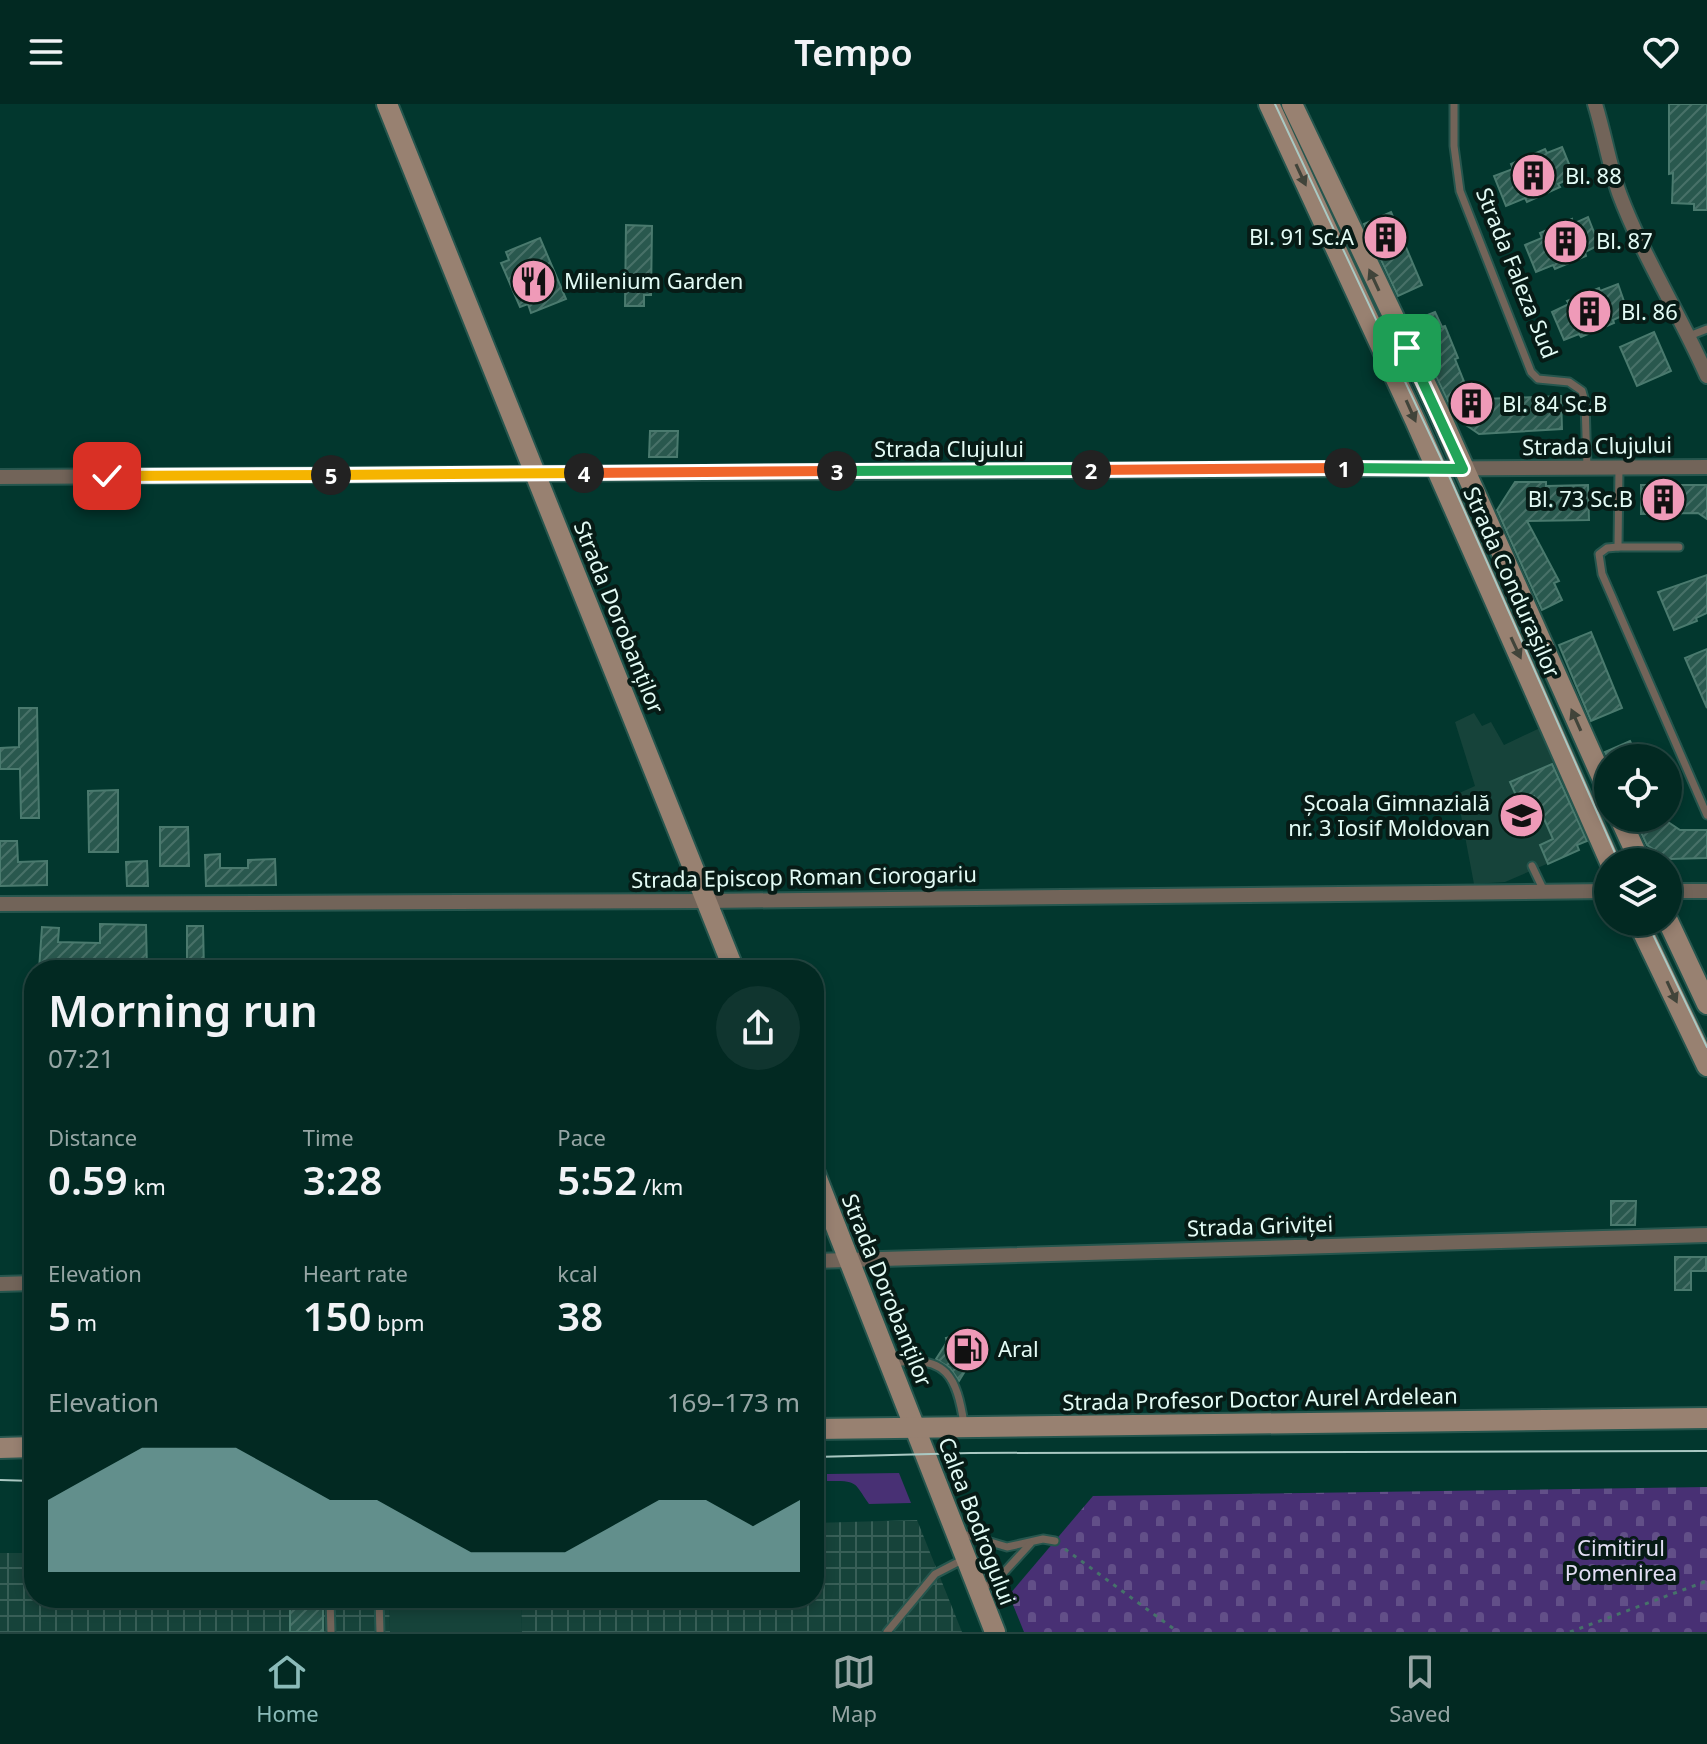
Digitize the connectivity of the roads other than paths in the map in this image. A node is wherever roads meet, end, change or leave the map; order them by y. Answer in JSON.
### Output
{"nodes":[{"id":1,"x":387,"y":104,"type":"edge"},
{"id":2,"x":1269,"y":104,"type":"edge"},
{"id":3,"x":1292,"y":104,"type":"edge"},
{"id":4,"x":1454,"y":104,"type":"edge"},
{"id":5,"x":1595,"y":104,"type":"edge"},
{"id":6,"x":1707,"y":329,"type":"edge"},
{"id":7,"x":1689,"y":336,"type":"junction"},
{"id":8,"x":1707,"y":376,"type":"edge"},
{"id":9,"x":1707,"y":467,"type":"edge"},
{"id":10,"x":1587,"y":468,"type":"junction"},
{"id":11,"x":1619,"y":468,"type":"junction"},
{"id":12,"x":1436,"y":469,"type":"junction"},
{"id":13,"x":1463,"y":469,"type":"junction"},
{"id":14,"x":535,"y":473,"type":"junction"},
{"id":15,"x":0,"y":477,"type":"edge"},
{"id":16,"x":1618,"y":547,"type":"junction"},
{"id":17,"x":1679,"y":547,"type":"dead end"},
{"id":18,"x":1594,"y":760,"type":"edge"},
{"id":19,"x":1707,"y":815,"type":"edge"},
{"id":20,"x":1604,"y":848,"type":"edge"},
{"id":21,"x":1532,"y":866,"type":"dead end"},
{"id":22,"x":1544,"y":891,"type":"junction"},
{"id":23,"x":1594,"y":891,"type":"edge"},
{"id":24,"x":1682,"y":891,"type":"edge"},
{"id":25,"x":1707,"y":891,"type":"edge"},
{"id":26,"x":707,"y":901,"type":"junction"},
{"id":27,"x":0,"y":904,"type":"edge"},
{"id":28,"x":1645,"y":936,"type":"edge"},
{"id":29,"x":1675,"y":936,"type":"edge"},
{"id":30,"x":730,"y":960,"type":"edge"},
{"id":31,"x":1707,"y":1004,"type":"edge"},
{"id":32,"x":1707,"y":1066,"type":"edge"},
{"id":33,"x":824,"y":1196,"type":"edge"},
{"id":34,"x":1707,"y":1235,"type":"edge"},
{"id":35,"x":849,"y":1260,"type":"junction"},
{"id":36,"x":824,"y":1261,"type":"edge"},
{"id":37,"x":24,"y":1283,"type":"edge"},
{"id":38,"x":0,"y":1284,"type":"edge"},
{"id":39,"x":890,"y":1363,"type":"junction"},
{"id":40,"x":1707,"y":1418,"type":"edge"},
{"id":41,"x":915,"y":1427,"type":"junction"},
{"id":42,"x":964,"y":1427,"type":"junction"},
{"id":43,"x":824,"y":1429,"type":"edge"},
{"id":44,"x":24,"y":1447,"type":"edge"},
{"id":45,"x":0,"y":1448,"type":"edge"},
{"id":46,"x":955,"y":1531,"type":"junction"},
{"id":47,"x":1055,"y":1541,"type":"road end"},
{"id":48,"x":1031,"y":1542,"type":"junction"},
{"id":49,"x":966,"y":1558,"type":"junction"},
{"id":50,"x":978,"y":1590,"type":"junction"},
{"id":51,"x":330,"y":1608,"type":"edge"},
{"id":52,"x":379,"y":1608,"type":"edge"},
{"id":53,"x":331,"y":1632,"type":"edge"},
{"id":54,"x":380,"y":1632,"type":"edge"},
{"id":55,"x":887,"y":1632,"type":"edge"},
{"id":56,"x":995,"y":1632,"type":"edge"}],
"edges":[{"from":1,"to":14,"type":"main road","name":"Strada Dorobanților"},
{"from":2,"to":12,"type":"main road","name":"Strada Condurașilor","one_way":true},
{"from":13,"to":3,"type":"main road","name":"Strada Condurașilor","one_way":true},
{"from":4,"to":10,"type":"lane","name":"Strada Faleza Sud"},
{"from":5,"to":7,"type":"street"},
{"from":6,"to":7,"type":"lane"},
{"from":7,"to":8,"type":"street"},
{"from":9,"to":11,"type":"street","name":"Strada Clujului"},
{"from":10,"to":11,"type":"street","name":"Strada Clujului"},
{"from":10,"to":13,"type":"street","name":"Strada Clujului"},
{"from":11,"to":16,"type":"lane"},
{"from":12,"to":13,"type":"street","name":"Strada Clujului"},
{"from":12,"to":14,"type":"street","name":"Strada Clujului"},
{"from":12,"to":20,"type":"main road","name":"Strada Condurașilor","one_way":true},
{"from":18,"to":13,"type":"main road","name":"Strada Condurașilor","one_way":true},
{"from":14,"to":15,"type":"street","name":"Strada Clujului"},
{"from":14,"to":26,"type":"main road","name":"Strada Dorobanților"},
{"from":16,"to":17,"type":"lane"},
{"from":16,"to":19,"type":"lane"},
{"from":21,"to":22,"type":"lane"},
{"from":22,"to":23,"type":"street","name":"Strada Episcop Roman Ciorogariu"},
{"from":22,"to":26,"type":"street","name":"Strada Episcop Roman Ciorogariu"},
{"from":24,"to":25,"type":"street"},
{"from":26,"to":27,"type":"street","name":"Strada Episcop Roman Ciorogariu"},
{"from":26,"to":30,"type":"main road","name":"Strada Dorobanților"},
{"from":28,"to":32,"type":"main road","one_way":true},
{"from":29,"to":31,"type":"main road"},
{"from":33,"to":35,"type":"main road","name":"Strada Dorobanților"},
{"from":34,"to":35,"type":"street","name":"Strada Griviței"},
{"from":35,"to":36,"type":"street","name":"Strada Griviței"},
{"from":35,"to":39,"type":"main road","name":"Strada Dorobanților"},
{"from":37,"to":38,"type":"street"},
{"from":39,"to":41,"type":"main road","name":"Strada Dorobanților"},
{"from":39,"to":42,"type":"lane"},
{"from":40,"to":42,"type":"main road","name":"Strada Profesor Doctor Aurel Ardelean"},
{"from":41,"to":42,"type":"main road","name":"Strada Profesor Doctor Aurel Ardelean"},
{"from":41,"to":43,"type":"main road","name":"Strada Profesor Doctor Aurel Ardelean"},
{"from":41,"to":46,"type":"main road","name":"Calea Bodrogului"},
{"from":44,"to":45,"type":"main road"},
{"from":46,"to":48,"type":"lane"},
{"from":46,"to":49,"type":"main road","name":"Calea Bodrogului"},
{"from":47,"to":48,"type":"lane"},
{"from":48,"to":50,"type":"lane"},
{"from":49,"to":50,"type":"main road","name":"Calea Bodrogului"},
{"from":49,"to":55,"type":"lane"},
{"from":50,"to":56,"type":"main road","name":"Calea Bodrogului"},
{"from":51,"to":53,"type":"lane"},
{"from":52,"to":54,"type":"lane"}]}
